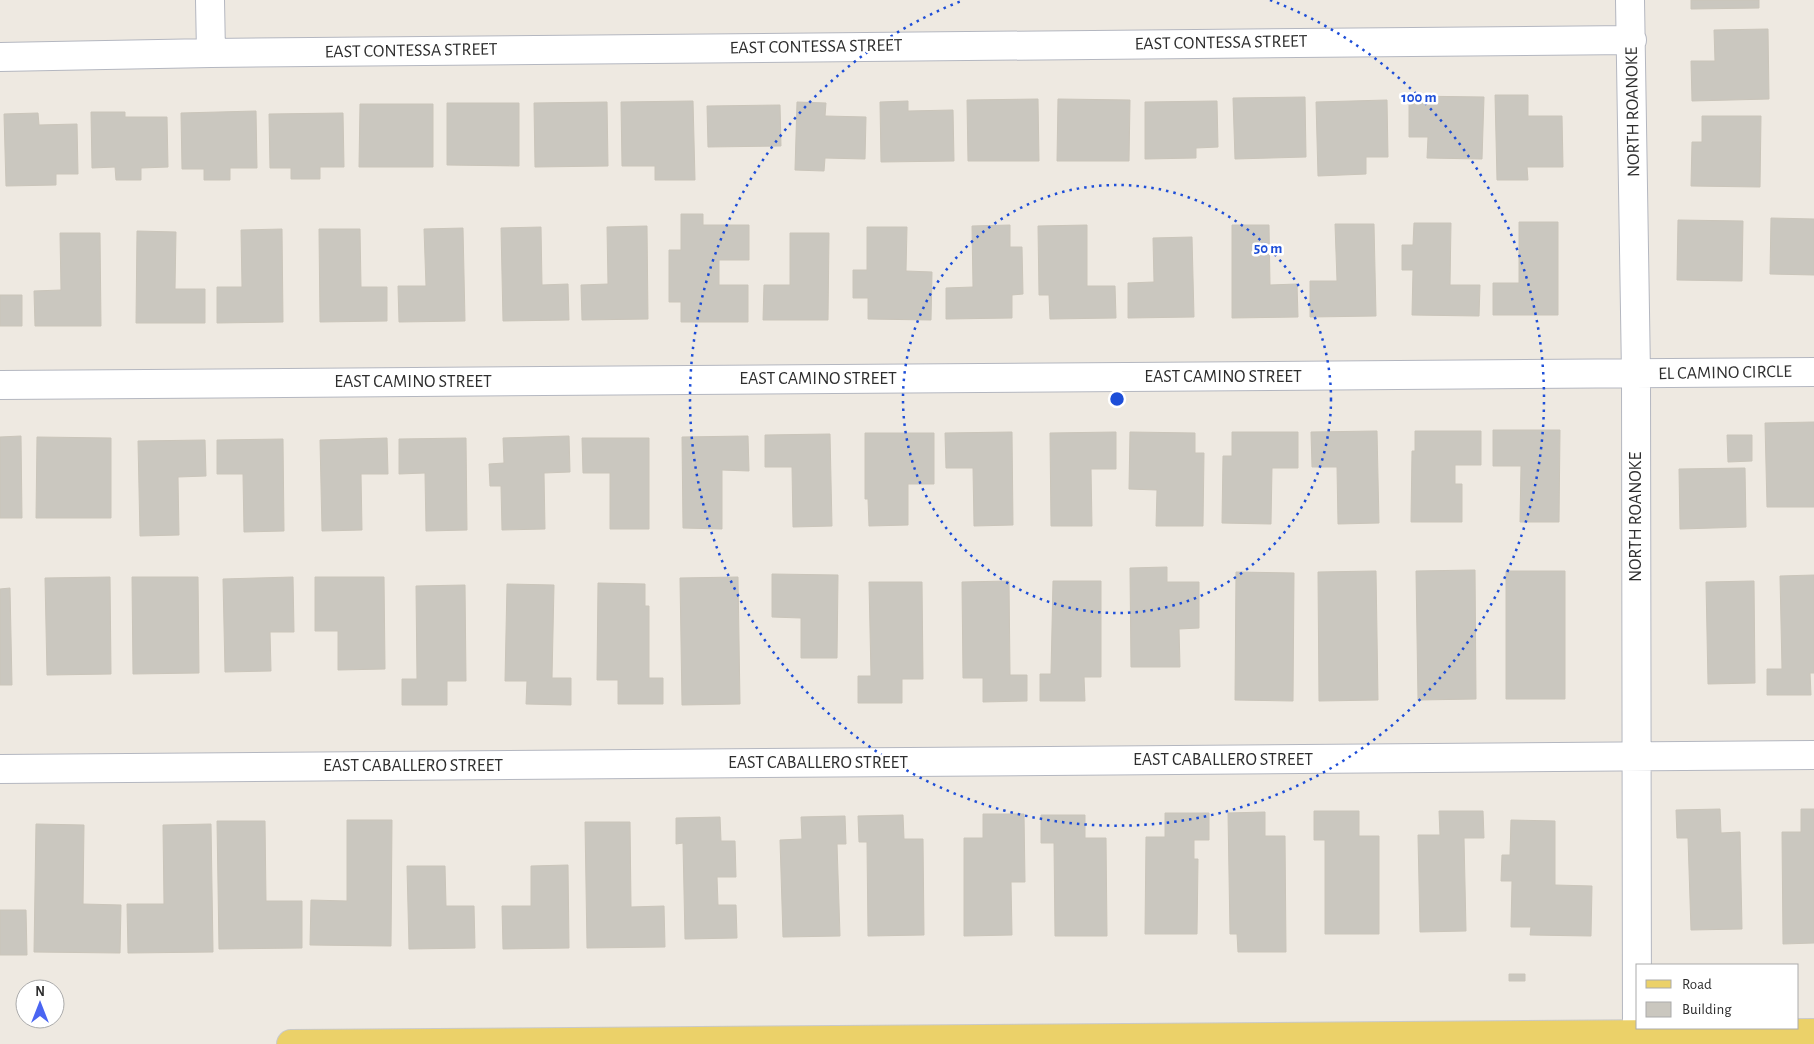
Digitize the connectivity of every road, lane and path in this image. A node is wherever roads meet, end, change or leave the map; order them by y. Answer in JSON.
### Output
{"nodes":[{"id":1,"x":210,"y":0,"type":"edge"},
{"id":2,"x":1630,"y":0,"type":"edge"},
{"id":3,"x":1632,"y":40,"type":"junction"},
{"id":4,"x":211,"y":52,"type":"junction"},
{"id":5,"x":0,"y":56,"type":"edge"},
{"id":6,"x":1814,"y":372,"type":"edge"},
{"id":7,"x":1636,"y":374,"type":"junction"},
{"id":8,"x":0,"y":385,"type":"edge"},
{"id":9,"x":1814,"y":755,"type":"edge"},
{"id":10,"x":1635,"y":756,"type":"junction"},
{"id":11,"x":0,"y":769,"type":"edge"},
{"id":12,"x":1636,"y":964,"type":"edge"},
{"id":13,"x":1637,"y":1029,"type":"edge"},
{"id":14,"x":1814,"y":1033,"type":"edge"},
{"id":15,"x":1637,"y":1034,"type":"junction"},
{"id":16,"x":1477,"y":1040,"type":"edge"},
{"id":17,"x":1040,"y":1041,"type":"edge"},
{"id":18,"x":1327,"y":1041,"type":"edge"},
{"id":19,"x":981,"y":1042,"type":"edge"},
{"id":20,"x":291,"y":1044,"type":"edge"}],
"edges":[{"from":1,"to":4,"type":"street"},
{"from":2,"to":3,"type":"street","name":"NORTH ROANOKE"},
{"from":3,"to":4,"type":"street","name":"EAST CONTESSA STREET"},
{"from":3,"to":7,"type":"street","name":"NORTH ROANOKE"},
{"from":4,"to":5,"type":"street","name":"EAST CONTESSA STREET"},
{"from":6,"to":7,"type":"street","name":"EL CAMINO CIRCLE"},
{"from":7,"to":8,"type":"street","name":"EAST CAMINO STREET"},
{"from":7,"to":10,"type":"street","name":"NORTH ROANOKE"},
{"from":9,"to":10,"type":"street","name":"EAST CABALLERO STREET"},
{"from":10,"to":11,"type":"street","name":"EAST CABALLERO STREET"},
{"from":10,"to":12,"type":"street","name":"NORTH ROANOKE"},
{"from":13,"to":15,"type":"street","name":"NORTH ROANOKE"},
{"from":14,"to":15,"type":"main road"},
{"from":15,"to":16,"type":"main road"},
{"from":16,"to":18,"type":"main road"},
{"from":17,"to":18,"type":"main road"},
{"from":17,"to":19,"type":"main road"},
{"from":19,"to":20,"type":"main road"}]}
